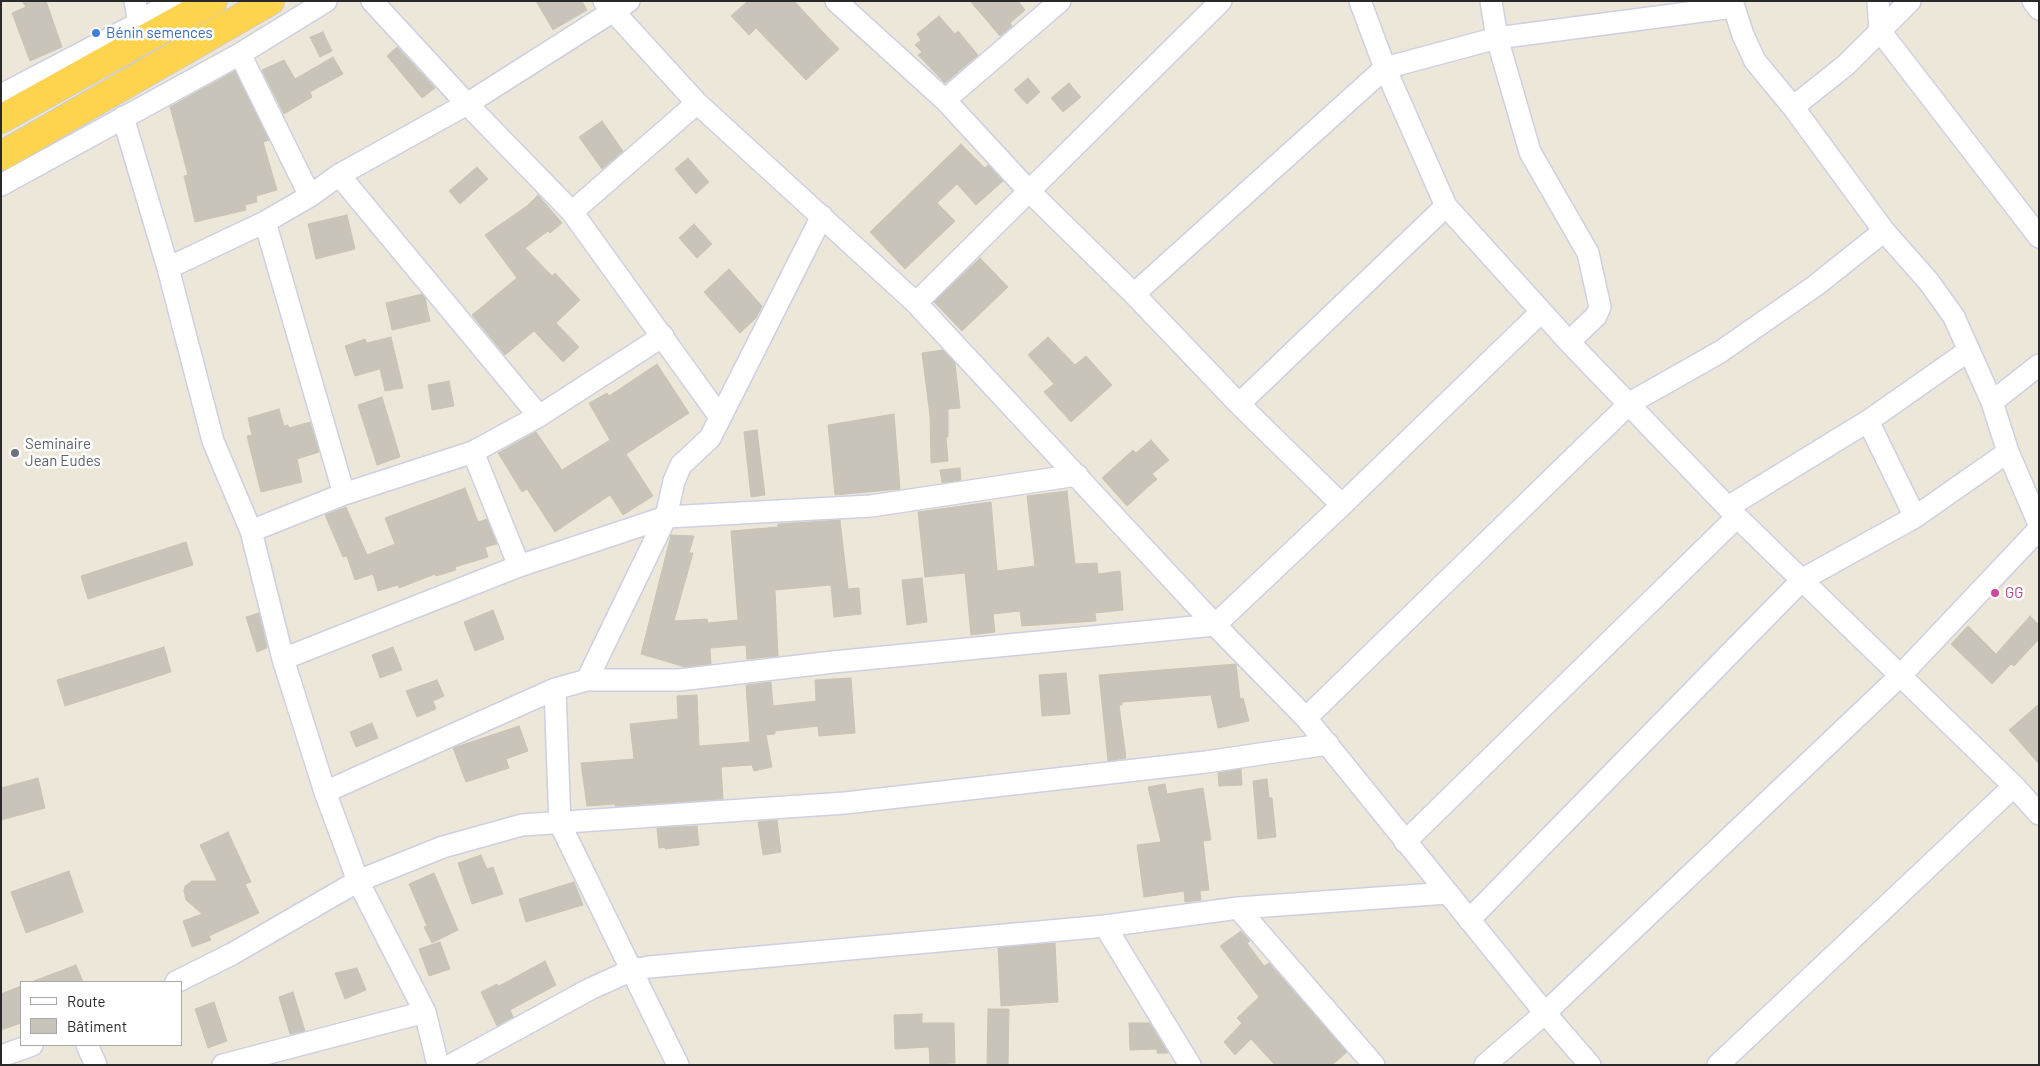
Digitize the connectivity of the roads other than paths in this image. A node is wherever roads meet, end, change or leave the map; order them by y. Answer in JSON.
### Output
{"nodes":[{"id":1,"x":135,"y":1,"type":"edge"},
{"id":2,"x":172,"y":1,"type":"edge"},
{"id":3,"x":213,"y":1,"type":"edge"},
{"id":4,"x":270,"y":1,"type":"edge"},
{"id":5,"x":326,"y":1,"type":"edge"},
{"id":6,"x":372,"y":1,"type":"edge"},
{"id":7,"x":1060,"y":1,"type":"edge"},
{"id":8,"x":1221,"y":1,"type":"edge"},
{"id":9,"x":1360,"y":1,"type":"edge"},
{"id":10,"x":1491,"y":1,"type":"edge"},
{"id":11,"x":1878,"y":1,"type":"edge"},
{"id":12,"x":1910,"y":1,"type":"edge"},
{"id":13,"x":2033,"y":1,"type":"edge"},
{"id":14,"x":841,"y":3,"type":"edge"},
{"id":15,"x":1732,"y":4,"type":"edge"},
{"id":16,"x":616,"y":5,"type":"edge"},
{"id":17,"x":2039,"y":9,"type":"edge"},
{"id":18,"x":139,"y":23,"type":"junction"},
{"id":19,"x":1880,"y":31,"type":"junction"},
{"id":20,"x":1497,"y":38,"type":"junction"},
{"id":21,"x":240,"y":54,"type":"junction"},
{"id":22,"x":1385,"y":68,"type":"junction"},
{"id":23,"x":1,"y":95,"type":"edge"},
{"id":24,"x":945,"y":100,"type":"junction"},
{"id":25,"x":697,"y":103,"type":"junction"},
{"id":26,"x":466,"y":104,"type":"junction"},
{"id":27,"x":1793,"y":107,"type":"junction"},
{"id":28,"x":123,"y":117,"type":"junction"},
{"id":29,"x":1,"y":119,"type":"edge"},
{"id":30,"x":1,"y":156,"type":"edge"},
{"id":31,"x":339,"y":175,"type":"junction"},
{"id":32,"x":1,"y":185,"type":"edge"},
{"id":33,"x":1028,"y":190,"type":"junction"},
{"id":34,"x":310,"y":196,"type":"junction"},
{"id":35,"x":1446,"y":206,"type":"junction"},
{"id":36,"x":572,"y":212,"type":"junction"},
{"id":37,"x":822,"y":216,"type":"junction"},
{"id":38,"x":266,"y":222,"type":"junction"},
{"id":39,"x":1884,"y":231,"type":"junction"},
{"id":40,"x":2039,"y":237,"type":"edge"},
{"id":41,"x":168,"y":268,"type":"junction"},
{"id":42,"x":1134,"y":294,"type":"junction"},
{"id":43,"x":916,"y":303,"type":"junction"},
{"id":44,"x":1541,"y":312,"type":"junction"},
{"id":45,"x":663,"y":336,"type":"junction"},
{"id":46,"x":1569,"y":342,"type":"junction"},
{"id":47,"x":1968,"y":351,"type":"junction"},
{"id":48,"x":2039,"y":365,"type":"edge"},
{"id":49,"x":1992,"y":402,"type":"junction"},
{"id":50,"x":1239,"y":404,"type":"junction"},
{"id":51,"x":1630,"y":404,"type":"junction"},
{"id":52,"x":540,"y":416,"type":"junction"},
{"id":53,"x":720,"y":417,"type":"junction"},
{"id":54,"x":1868,"y":421,"type":"junction"},
{"id":55,"x":473,"y":452,"type":"junction"},
{"id":56,"x":2008,"y":452,"type":"junction"},
{"id":57,"x":1077,"y":475,"type":"junction"},
{"id":58,"x":344,"y":494,"type":"junction"},
{"id":59,"x":1342,"y":505,"type":"junction"},
{"id":60,"x":1733,"y":512,"type":"junction"},
{"id":61,"x":1915,"y":516,"type":"junction"},
{"id":62,"x":666,"y":517,"type":"junction"},
{"id":63,"x":2039,"y":524,"type":"edge"},
{"id":64,"x":2039,"y":528,"type":"edge"},
{"id":65,"x":251,"y":531,"type":"junction"},
{"id":66,"x":518,"y":566,"type":"junction"},
{"id":67,"x":1803,"y":579,"type":"junction"},
{"id":68,"x":1215,"y":625,"type":"junction"},
{"id":69,"x":283,"y":659,"type":"junction"},
{"id":70,"x":1901,"y":675,"type":"junction"},
{"id":71,"x":587,"y":680,"type":"junction"},
{"id":72,"x":555,"y":689,"type":"junction"},
{"id":73,"x":1306,"y":718,"type":"junction"},
{"id":74,"x":1328,"y":744,"type":"junction"},
{"id":75,"x":2014,"y":786,"type":"junction"},
{"id":76,"x":325,"y":792,"type":"junction"},
{"id":77,"x":2039,"y":814,"type":"edge"},
{"id":78,"x":560,"y":824,"type":"junction"},
{"id":79,"x":1405,"y":842,"type":"junction"},
{"id":80,"x":358,"y":880,"type":"junction"},
{"id":81,"x":1448,"y":894,"type":"junction"},
{"id":82,"x":1238,"y":908,"type":"junction"},
{"id":83,"x":1469,"y":920,"type":"junction"},
{"id":84,"x":1105,"y":926,"type":"junction"},
{"id":85,"x":632,"y":970,"type":"junction"},
{"id":86,"x":178,"y":981,"type":"edge"},
{"id":87,"x":425,"y":1012,"type":"junction"},
{"id":88,"x":1545,"y":1013,"type":"junction"},
{"id":89,"x":29,"y":1046,"type":"edge"},
{"id":90,"x":87,"y":1046,"type":"edge"},
{"id":91,"x":1,"y":1056,"type":"edge"},
{"id":92,"x":96,"y":1065,"type":"edge"},
{"id":93,"x":223,"y":1065,"type":"edge"},
{"id":94,"x":438,"y":1065,"type":"edge"},
{"id":95,"x":451,"y":1065,"type":"edge"},
{"id":96,"x":678,"y":1065,"type":"edge"},
{"id":97,"x":1190,"y":1065,"type":"edge"},
{"id":98,"x":1374,"y":1065,"type":"edge"},
{"id":99,"x":1485,"y":1065,"type":"edge"},
{"id":100,"x":1590,"y":1065,"type":"edge"},
{"id":101,"x":1718,"y":1065,"type":"edge"}],
"edges":[{"from":1,"to":18,"type":"street"},
{"from":2,"to":18,"type":"street"},
{"from":3,"to":29,"type":"highway"},
{"from":4,"to":30,"type":"highway"},
{"from":5,"to":21,"type":"street"},
{"from":6,"to":26,"type":"street"},
{"from":7,"to":24,"type":"street"},
{"from":8,"to":33,"type":"street"},
{"from":9,"to":22,"type":"street"},
{"from":10,"to":20,"type":"street"},
{"from":11,"to":19,"type":"street"},
{"from":12,"to":19,"type":"street"},
{"from":13,"to":17,"type":"street"},
{"from":14,"to":24,"type":"street"},
{"from":15,"to":20,"type":"street"},
{"from":15,"to":27,"type":"street"},
{"from":16,"to":25,"type":"street"},
{"from":16,"to":26,"type":"street"},
{"from":18,"to":23,"type":"street"},
{"from":19,"to":27,"type":"street"},
{"from":19,"to":40,"type":"street"},
{"from":20,"to":22,"type":"street"},
{"from":20,"to":46,"type":"street"},
{"from":21,"to":28,"type":"street"},
{"from":21,"to":34,"type":"street"},
{"from":22,"to":35,"type":"street"},
{"from":22,"to":42,"type":"street"},
{"from":24,"to":33,"type":"street"},
{"from":25,"to":36,"type":"street"},
{"from":25,"to":37,"type":"street"},
{"from":26,"to":31,"type":"street"},
{"from":26,"to":36,"type":"street"},
{"from":27,"to":39,"type":"street"},
{"from":28,"to":32,"type":"street"},
{"from":28,"to":41,"type":"street"},
{"from":31,"to":34,"type":"street"},
{"from":31,"to":52,"type":"street"},
{"from":33,"to":42,"type":"street"},
{"from":33,"to":43,"type":"street"},
{"from":34,"to":38,"type":"street"},
{"from":35,"to":44,"type":"street"},
{"from":35,"to":50,"type":"street"},
{"from":36,"to":45,"type":"street"},
{"from":37,"to":43,"type":"street"},
{"from":37,"to":53,"type":"street"},
{"from":38,"to":41,"type":"street"},
{"from":38,"to":58,"type":"street"},
{"from":39,"to":47,"type":"street"},
{"from":39,"to":51,"type":"street"},
{"from":41,"to":65,"type":"street"},
{"from":42,"to":50,"type":"street"},
{"from":43,"to":57,"type":"street"},
{"from":44,"to":46,"type":"street"},
{"from":44,"to":59,"type":"street"},
{"from":45,"to":52,"type":"street"},
{"from":45,"to":53,"type":"street"},
{"from":46,"to":51,"type":"street"},
{"from":47,"to":49,"type":"street"},
{"from":47,"to":54,"type":"street"},
{"from":48,"to":49,"type":"street"},
{"from":49,"to":56,"type":"street"},
{"from":50,"to":59,"type":"street"},
{"from":51,"to":60,"type":"street"},
{"from":51,"to":73,"type":"street"},
{"from":52,"to":55,"type":"street"},
{"from":53,"to":62,"type":"street"},
{"from":54,"to":60,"type":"street"},
{"from":54,"to":61,"type":"street"},
{"from":55,"to":58,"type":"street"},
{"from":55,"to":66,"type":"street"},
{"from":56,"to":61,"type":"street"},
{"from":56,"to":63,"type":"street"},
{"from":57,"to":62,"type":"street"},
{"from":57,"to":68,"type":"street"},
{"from":58,"to":65,"type":"street"},
{"from":59,"to":68,"type":"street"},
{"from":60,"to":67,"type":"street"},
{"from":60,"to":79,"type":"street"},
{"from":61,"to":67,"type":"street"},
{"from":62,"to":66,"type":"street"},
{"from":62,"to":71,"type":"street"},
{"from":64,"to":70,"type":"street"},
{"from":65,"to":69,"type":"street"},
{"from":66,"to":69,"type":"street"},
{"from":67,"to":70,"type":"street"},
{"from":67,"to":83,"type":"street"},
{"from":68,"to":71,"type":"street"},
{"from":68,"to":73,"type":"street"},
{"from":69,"to":76,"type":"street"},
{"from":70,"to":75,"type":"street"},
{"from":70,"to":88,"type":"street"},
{"from":71,"to":72,"type":"street"},
{"from":72,"to":76,"type":"street"},
{"from":72,"to":78,"type":"street"},
{"from":73,"to":74,"type":"street"},
{"from":74,"to":78,"type":"street"},
{"from":74,"to":79,"type":"street"},
{"from":75,"to":77,"type":"street"},
{"from":75,"to":101,"type":"street"},
{"from":76,"to":80,"type":"street"},
{"from":78,"to":80,"type":"street"},
{"from":78,"to":85,"type":"street"},
{"from":79,"to":81,"type":"street"},
{"from":80,"to":86,"type":"street"},
{"from":80,"to":87,"type":"street"},
{"from":81,"to":82,"type":"street"},
{"from":81,"to":83,"type":"street"},
{"from":82,"to":84,"type":"street"},
{"from":82,"to":98,"type":"street"},
{"from":83,"to":88,"type":"street"},
{"from":84,"to":85,"type":"street"},
{"from":84,"to":97,"type":"street"},
{"from":85,"to":95,"type":"street"},
{"from":85,"to":96,"type":"street"},
{"from":87,"to":93,"type":"street"},
{"from":87,"to":94,"type":"street"},
{"from":88,"to":99,"type":"street"},
{"from":88,"to":100,"type":"street"},
{"from":89,"to":91,"type":"street"},
{"from":90,"to":92,"type":"street"}]}
